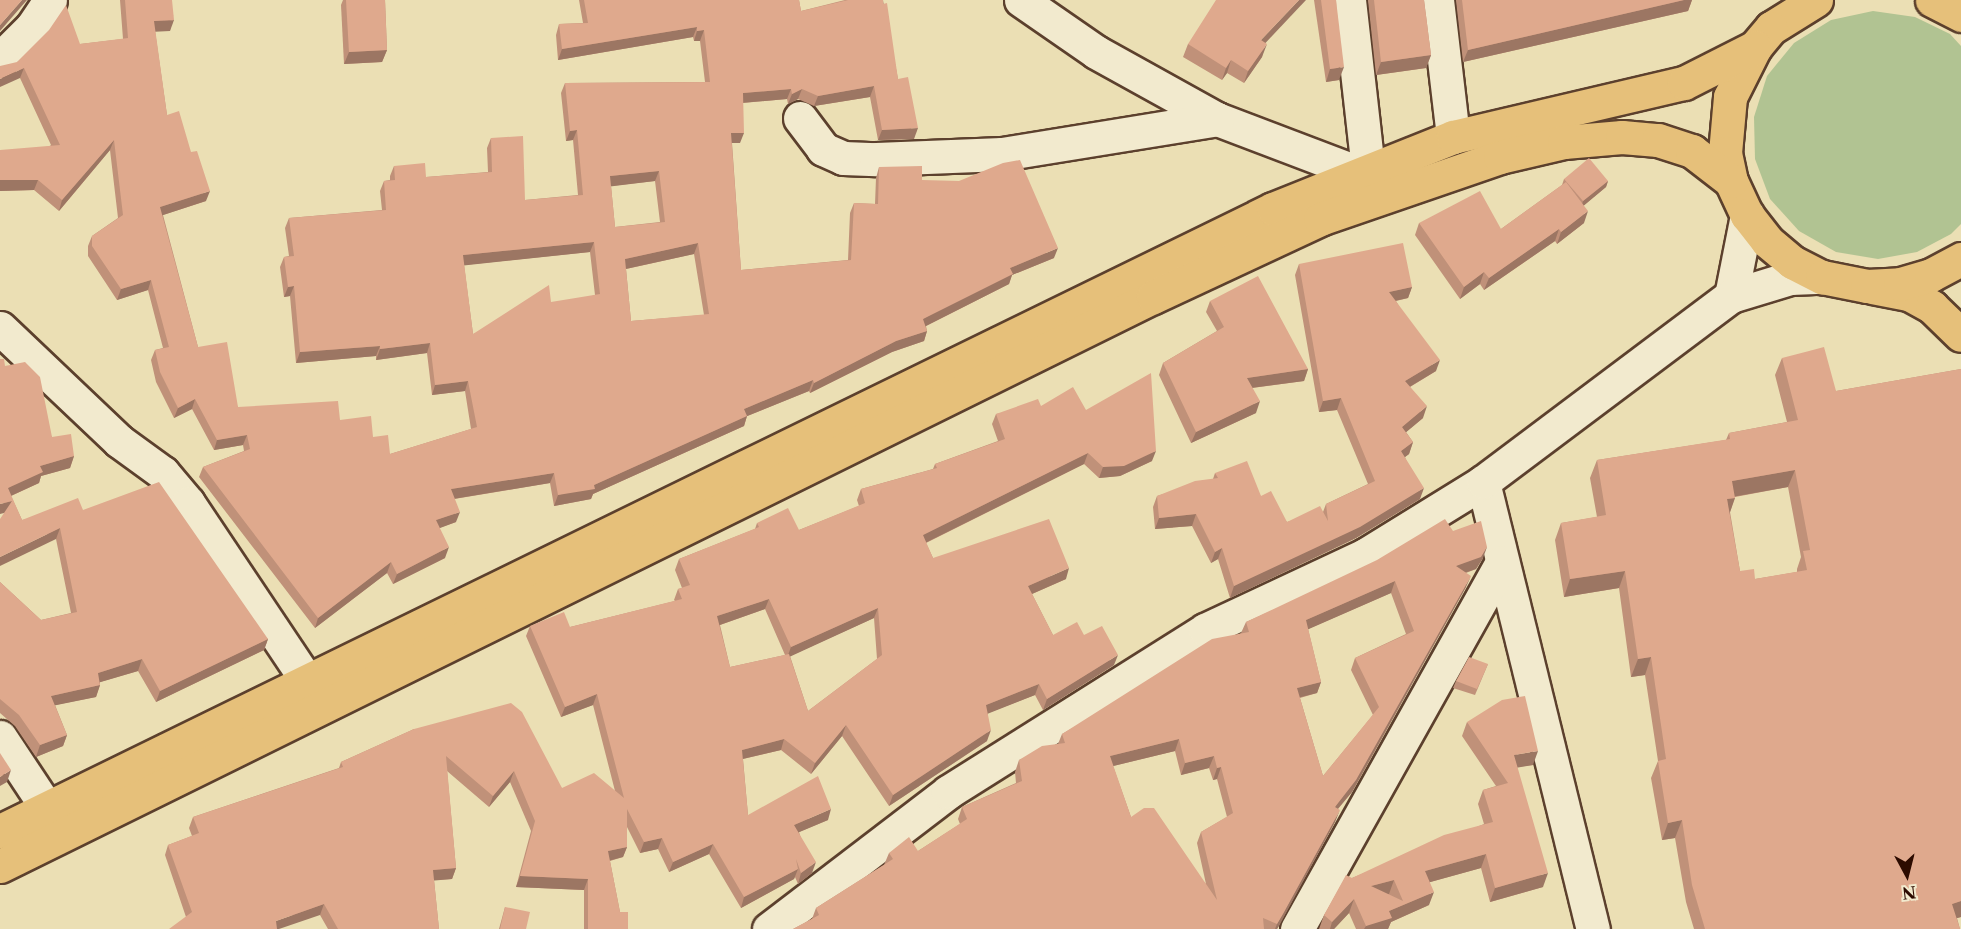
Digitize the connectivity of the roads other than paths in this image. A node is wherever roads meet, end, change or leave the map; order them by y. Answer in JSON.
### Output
{"nodes":[{"id":1,"x":50,"y":0,"type":"edge"},
{"id":2,"x":1021,"y":0,"type":"edge"},
{"id":3,"x":1349,"y":0,"type":"edge"},
{"id":4,"x":1437,"y":0,"type":"edge"},
{"id":5,"x":1816,"y":0,"type":"edge"},
{"id":6,"x":1932,"y":0,"type":"edge"},
{"id":7,"x":1961,"y":15,"type":"edge"},
{"id":8,"x":1755,"y":46,"type":"junction"},
{"id":9,"x":0,"y":59,"type":"edge"},
{"id":10,"x":800,"y":118,"type":"dead end"},
{"id":11,"x":1217,"y":119,"type":"junction"},
{"id":12,"x":1453,"y":137,"type":"junction"},
{"id":13,"x":1365,"y":172,"type":"junction"},
{"id":14,"x":1731,"y":180,"type":"junction"},
{"id":15,"x":1746,"y":215,"type":"junction"},
{"id":16,"x":1961,"y":259,"type":"edge"},
{"id":17,"x":1822,"y":277,"type":"junction"},
{"id":18,"x":1867,"y":286,"type":"junction"},
{"id":19,"x":1731,"y":296,"type":"junction"},
{"id":20,"x":0,"y":328,"type":"edge"},
{"id":21,"x":1961,"y":335,"type":"edge"},
{"id":22,"x":1483,"y":482,"type":"junction"},
{"id":23,"x":1502,"y":562,"type":"junction"},
{"id":24,"x":307,"y":681,"type":"junction"},
{"id":25,"x":0,"y":736,"type":"edge"},
{"id":26,"x":47,"y":808,"type":"junction"},
{"id":27,"x":0,"y":831,"type":"edge"},
{"id":28,"x":0,"y":866,"type":"edge"},
{"id":29,"x":769,"y":929,"type":"edge"},
{"id":30,"x":1297,"y":929,"type":"edge"},
{"id":31,"x":1593,"y":929,"type":"edge"}],
"edges":[{"from":1,"to":9,"type":"street"},
{"from":2,"to":11,"type":"street"},
{"from":3,"to":13,"type":"street"},
{"from":4,"to":12,"type":"street"},
{"from":5,"to":8,"type":"main road"},
{"from":6,"to":7,"type":"main road"},
{"from":8,"to":12,"type":"main road"},
{"from":8,"to":14,"type":"main road"},
{"from":10,"to":11,"type":"street"},
{"from":11,"to":13,"type":"street"},
{"from":12,"to":13,"type":"main road"},
{"from":13,"to":24,"type":"main road"},
{"from":14,"to":15,"type":"main road"},
{"from":14,"to":28,"type":"main road"},
{"from":15,"to":17,"type":"main road"},
{"from":15,"to":19,"type":"street"},
{"from":16,"to":18,"type":"main road"},
{"from":17,"to":18,"type":"main road"},
{"from":17,"to":19,"type":"street"},
{"from":18,"to":21,"type":"main road"},
{"from":19,"to":22,"type":"street"},
{"from":20,"to":24,"type":"street"},
{"from":22,"to":23,"type":"street"},
{"from":22,"to":29,"type":"street"},
{"from":23,"to":30,"type":"street"},
{"from":23,"to":31,"type":"street"},
{"from":24,"to":26,"type":"main road"},
{"from":25,"to":26,"type":"street"},
{"from":26,"to":27,"type":"main road"}]}
